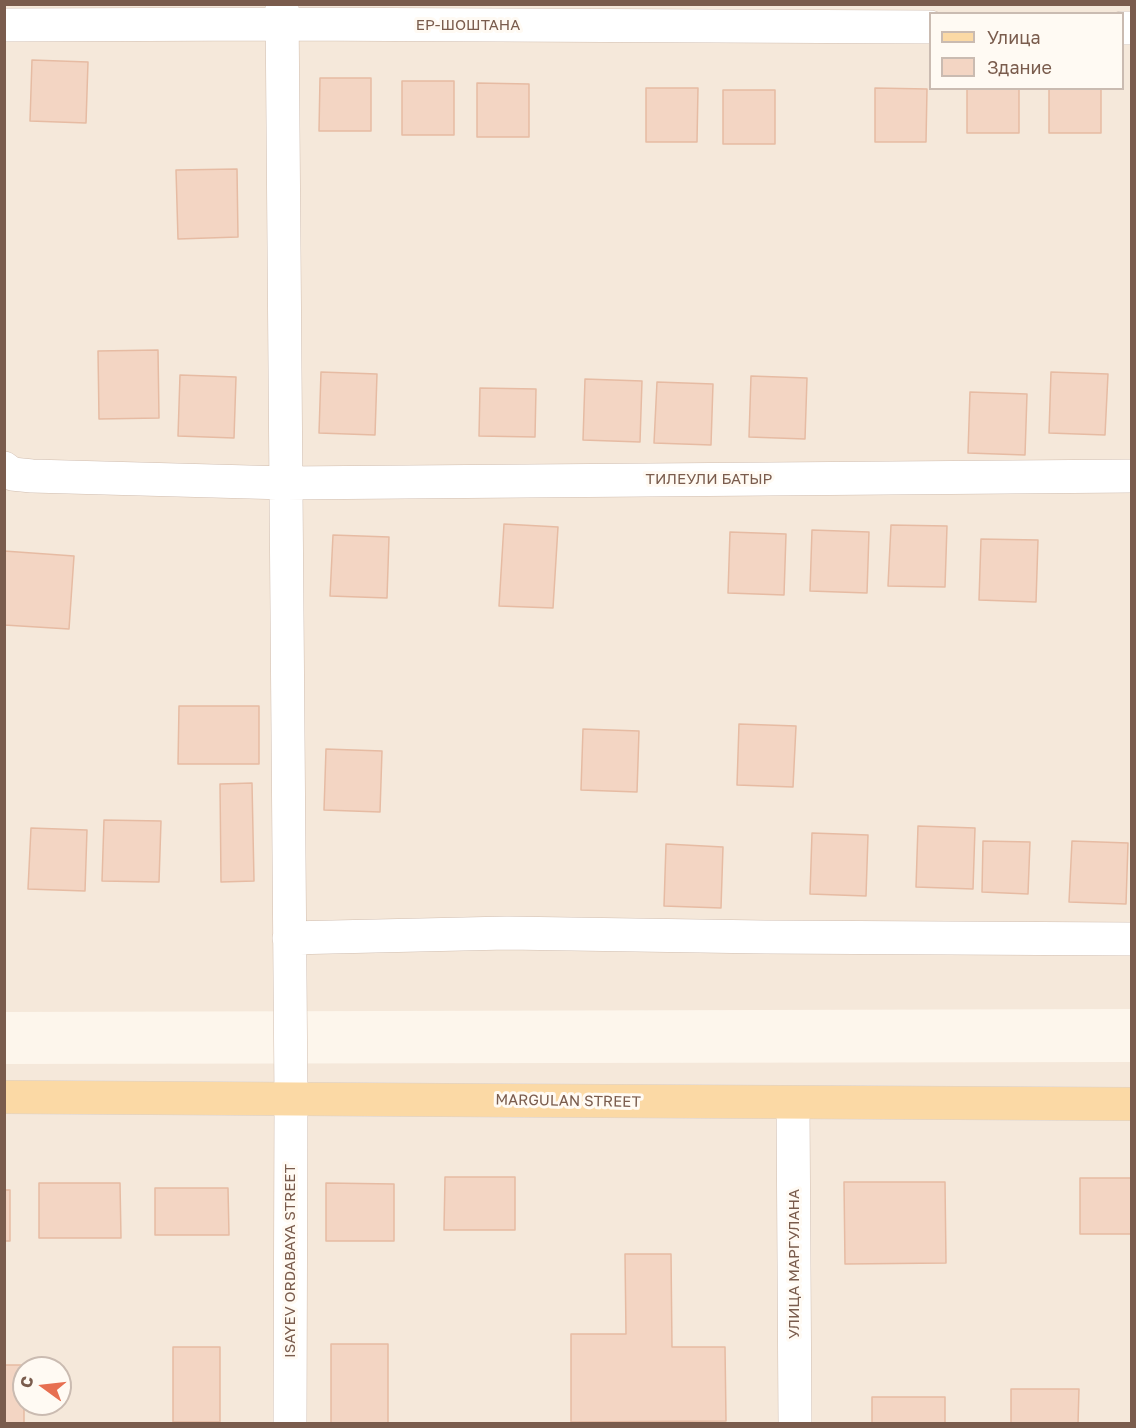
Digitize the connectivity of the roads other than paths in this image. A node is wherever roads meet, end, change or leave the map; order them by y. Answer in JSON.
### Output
{"nodes":[{"id":1,"x":282,"y":14,"type":"edge"},
{"id":2,"x":4,"y":25,"type":"edge"},
{"id":3,"x":929,"y":27,"type":"edge"},
{"id":4,"x":4,"y":468,"type":"edge"},
{"id":5,"x":1131,"y":476,"type":"edge"},
{"id":6,"x":286,"y":483,"type":"junction"},
{"id":7,"x":289,"y":938,"type":"junction"},
{"id":8,"x":1131,"y":939,"type":"edge"},
{"id":9,"x":4,"y":1097,"type":"edge"},
{"id":10,"x":291,"y":1098,"type":"junction"},
{"id":11,"x":793,"y":1104,"type":"junction"},
{"id":12,"x":1131,"y":1104,"type":"edge"},
{"id":13,"x":290,"y":1424,"type":"edge"},
{"id":14,"x":795,"y":1424,"type":"edge"}],
"edges":[{"from":1,"to":2,"type":"street","name":"ЕР-ШОШТАНА"},
{"from":1,"to":3,"type":"street","name":"ЕР-ШОШТАНА"},
{"from":1,"to":6,"type":"street","name":"ISAYEV ORDABAYA STREET"},
{"from":4,"to":6,"type":"street","name":"ТИЛЕУЛИ БАТЫР"},
{"from":5,"to":6,"type":"street","name":"ТИЛЕУЛИ БАТЫР"},
{"from":6,"to":7,"type":"street","name":"ISAYEV ORDABAYA STREET"},
{"from":7,"to":8,"type":"street"},
{"from":7,"to":10,"type":"street","name":"ISAYEV ORDABAYA STREET"},
{"from":9,"to":10,"type":"main road","name":"MARGULAN STREET"},
{"from":10,"to":11,"type":"main road","name":"MARGULAN STREET"},
{"from":10,"to":13,"type":"street","name":"ISAYEV ORDABAYA STREET"},
{"from":11,"to":12,"type":"main road","name":"MARGULAN STREET"},
{"from":11,"to":14,"type":"street","name":"УЛИЦА МАРГУЛАНА"}]}
